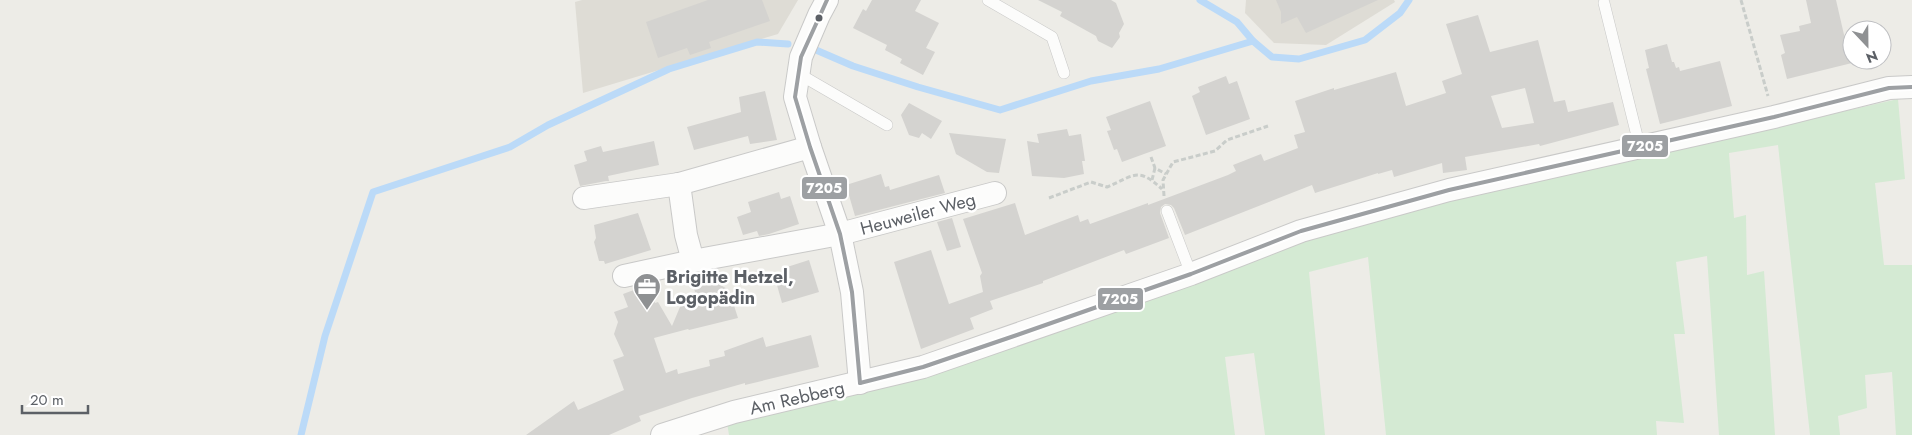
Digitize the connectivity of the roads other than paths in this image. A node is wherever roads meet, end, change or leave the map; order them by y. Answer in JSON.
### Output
{"nodes":[{"id":1,"x":827,"y":0,"type":"edge"},
{"id":2,"x":988,"y":0,"type":"edge"},
{"id":3,"x":1604,"y":3,"type":"dead end"},
{"id":4,"x":1064,"y":73,"type":"dead end"},
{"id":5,"x":798,"y":74,"type":"junction"},
{"id":6,"x":1912,"y":87,"type":"edge"},
{"id":7,"x":887,"y":125,"type":"dead end"},
{"id":8,"x":810,"y":147,"type":"junction"},
{"id":9,"x":1640,"y":148,"type":"junction"},
{"id":10,"x":680,"y":184,"type":"junction"},
{"id":11,"x":995,"y":193,"type":"dead end"},
{"id":12,"x":584,"y":198,"type":"dead end"},
{"id":13,"x":1167,"y":212,"type":"road end"},
{"id":14,"x":840,"y":234,"type":"junction"},
{"id":15,"x":694,"y":261,"type":"junction"},
{"id":16,"x":1190,"y":274,"type":"junction"},
{"id":17,"x":624,"y":276,"type":"dead end"},
{"id":18,"x":860,"y":383,"type":"junction"},
{"id":19,"x":662,"y":435,"type":"edge"}],
"edges":[{"from":1,"to":5,"type":"street","name":"Heuweiler Weg"},
{"from":2,"to":4,"type":"lane"},
{"from":3,"to":9,"type":"lane"},
{"from":5,"to":7,"type":"lane"},
{"from":5,"to":8,"type":"street","name":"Heuweiler Weg"},
{"from":6,"to":9,"type":"street","name":"Am Rebberg"},
{"from":8,"to":10,"type":"street"},
{"from":8,"to":14,"type":"street","name":"Heuweiler Weg"},
{"from":9,"to":16,"type":"street","name":"Am Rebberg"},
{"from":10,"to":12,"type":"street"},
{"from":10,"to":15,"type":"street"},
{"from":11,"to":14,"type":"street","name":"Heuweiler Weg"},
{"from":13,"to":16,"type":"lane"},
{"from":14,"to":15,"type":"street","name":"Heuweiler Weg"},
{"from":14,"to":18,"type":"street","name":"Heuweiler Weg"},
{"from":15,"to":17,"type":"street","name":"Heuweiler Weg"},
{"from":16,"to":18,"type":"street","name":"Am Rebberg"},
{"from":18,"to":19,"type":"street","name":"Am Rebberg"}]}
